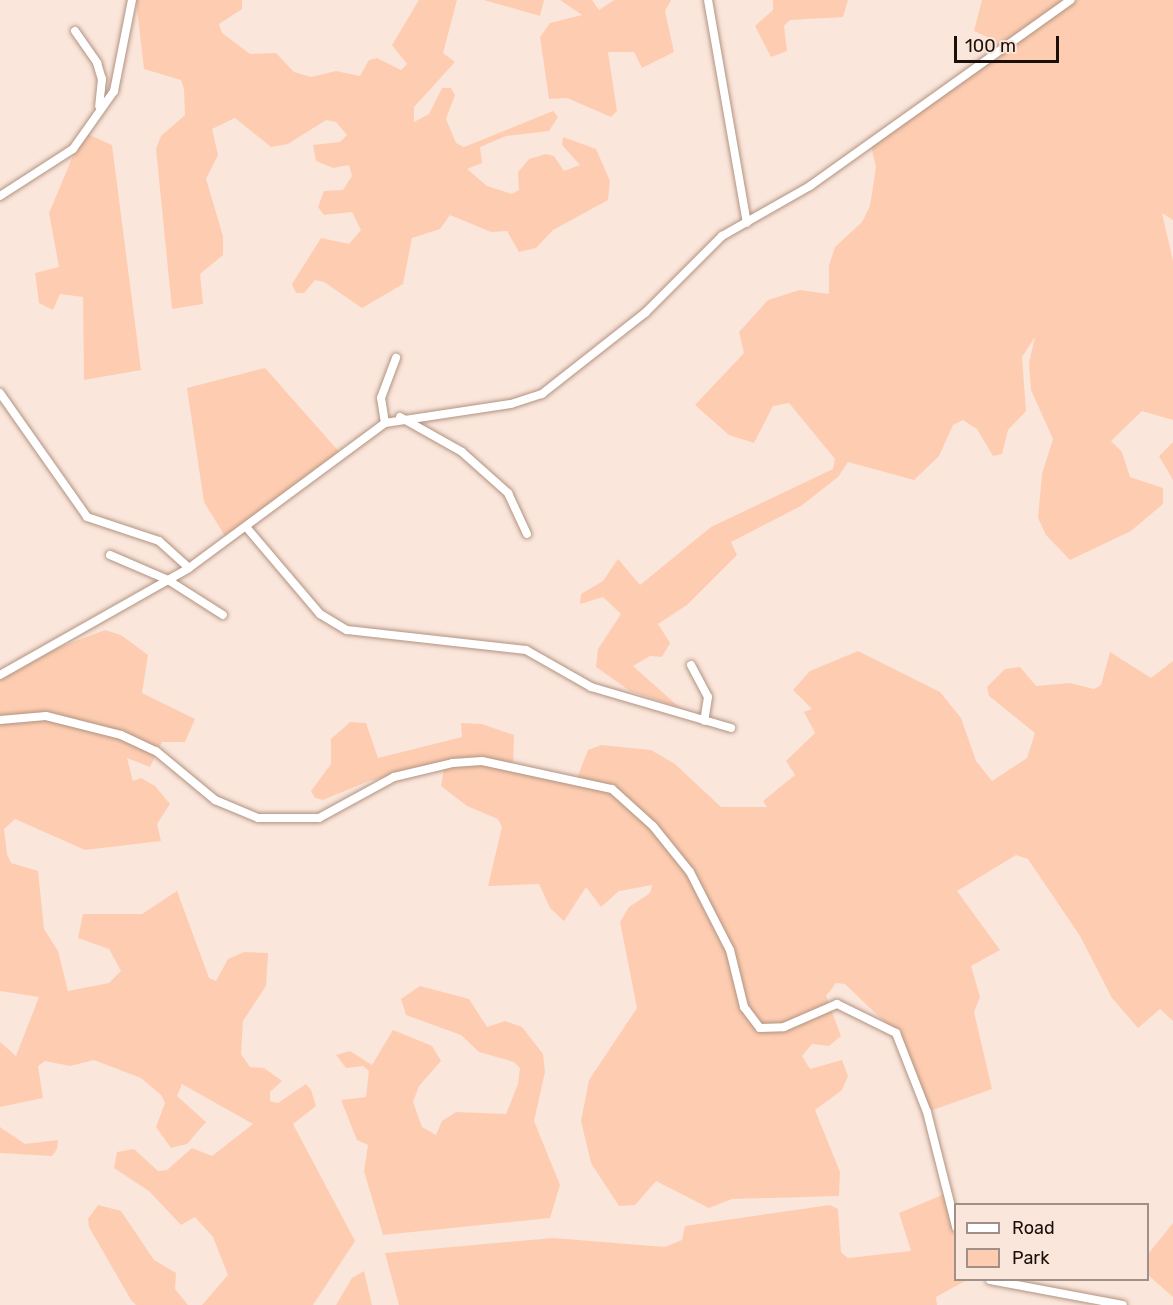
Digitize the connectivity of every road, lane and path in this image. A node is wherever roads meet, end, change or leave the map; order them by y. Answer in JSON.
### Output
{"nodes":[{"id":1,"x":132,"y":0,"type":"edge"},
{"id":2,"x":708,"y":0,"type":"edge"},
{"id":3,"x":1071,"y":0,"type":"edge"},
{"id":4,"x":75,"y":31,"type":"dead end"},
{"id":5,"x":97,"y":113,"type":"junction"},
{"id":6,"x":0,"y":196,"type":"edge"},
{"id":7,"x":747,"y":223,"type":"junction"},
{"id":8,"x":396,"y":357,"type":"dead end"},
{"id":9,"x":0,"y":393,"type":"edge"},
{"id":10,"x":400,"y":417,"type":"junction"},
{"id":11,"x":385,"y":423,"type":"junction"},
{"id":12,"x":247,"y":528,"type":"junction"},
{"id":13,"x":527,"y":534,"type":"dead end"},
{"id":14,"x":110,"y":555,"type":"dead end"},
{"id":15,"x":189,"y":568,"type":"junction"},
{"id":16,"x":168,"y":580,"type":"junction"},
{"id":17,"x":223,"y":615,"type":"dead end"},
{"id":18,"x":691,"y":665,"type":"dead end"},
{"id":19,"x":0,"y":675,"type":"edge"},
{"id":20,"x":0,"y":720,"type":"edge"},
{"id":21,"x":704,"y":721,"type":"junction"},
{"id":22,"x":731,"y":728,"type":"dead end"},
{"id":23,"x":954,"y":1219,"type":"edge"},
{"id":24,"x":995,"y":1281,"type":"edge"},
{"id":25,"x":1124,"y":1305,"type":"edge"}],
"edges":[{"from":1,"to":5,"type":"street"},
{"from":2,"to":7,"type":"street"},
{"from":3,"to":7,"type":"street"},
{"from":4,"to":5,"type":"street"},
{"from":5,"to":6,"type":"street"},
{"from":7,"to":10,"type":"street"},
{"from":8,"to":11,"type":"street"},
{"from":9,"to":15,"type":"street"},
{"from":10,"to":11,"type":"street"},
{"from":10,"to":13,"type":"street"},
{"from":11,"to":12,"type":"street"},
{"from":12,"to":15,"type":"street"},
{"from":12,"to":21,"type":"street"},
{"from":14,"to":16,"type":"street"},
{"from":15,"to":16,"type":"street"},
{"from":16,"to":17,"type":"street"},
{"from":16,"to":19,"type":"street"},
{"from":18,"to":21,"type":"street"},
{"from":20,"to":23,"type":"street"},
{"from":21,"to":22,"type":"street"},
{"from":24,"to":25,"type":"street"}]}
